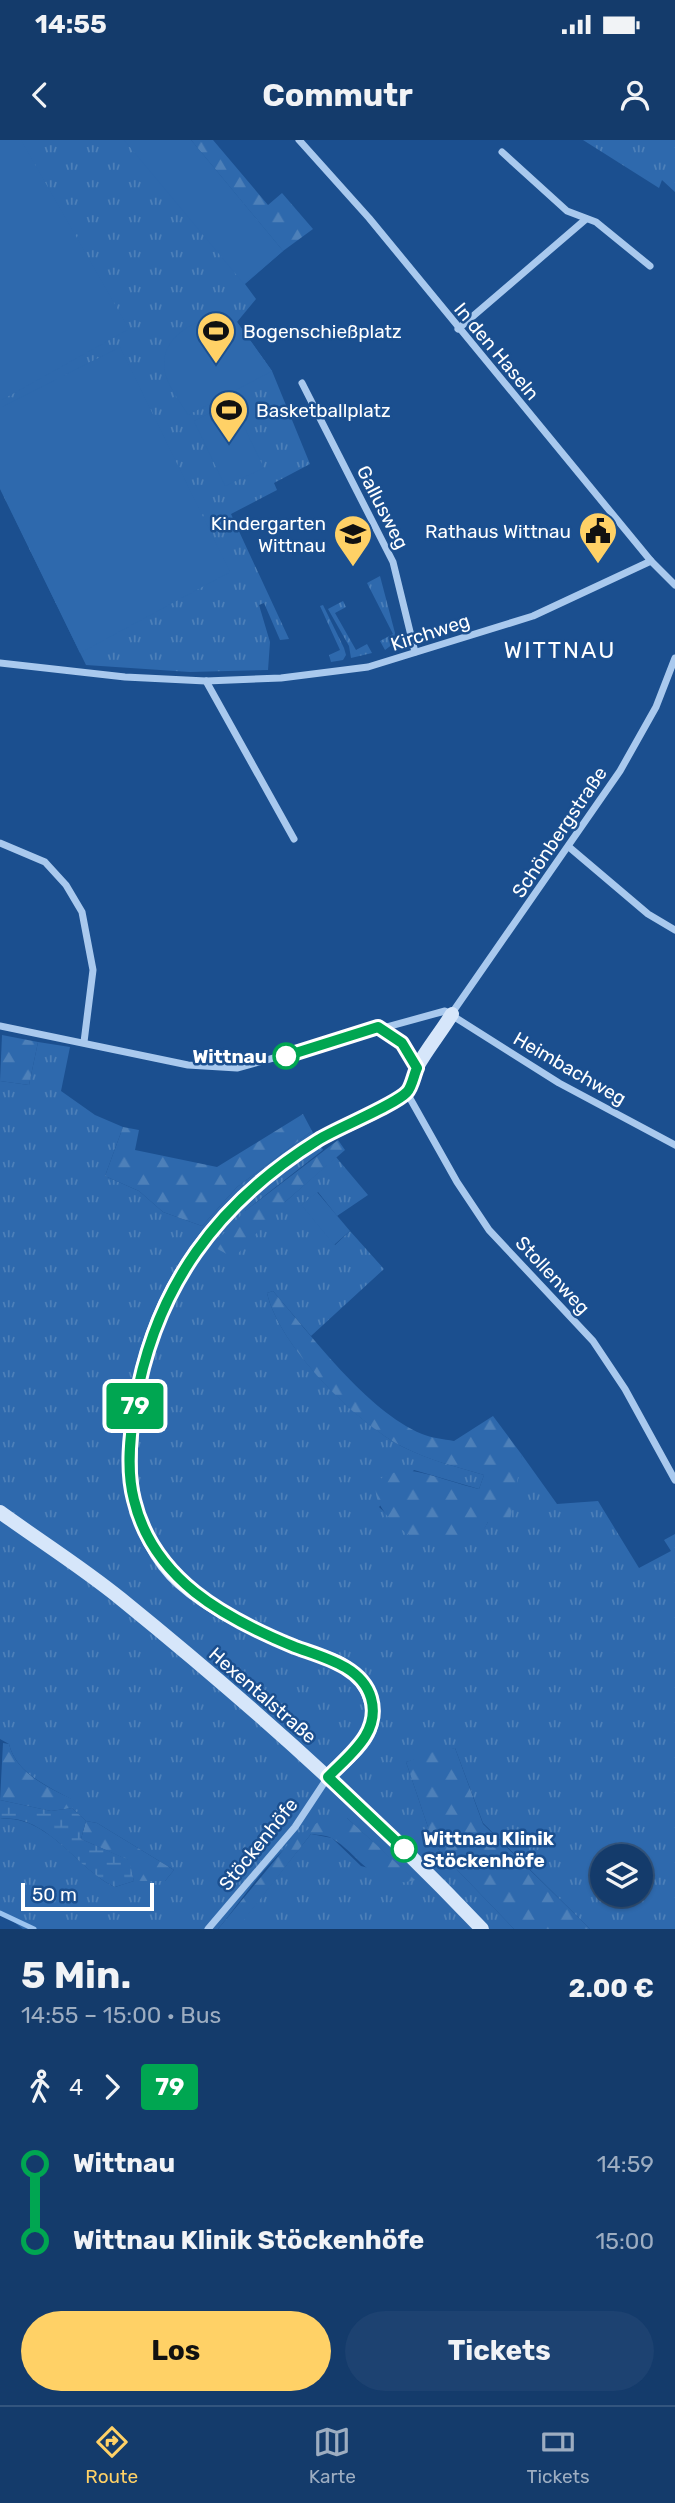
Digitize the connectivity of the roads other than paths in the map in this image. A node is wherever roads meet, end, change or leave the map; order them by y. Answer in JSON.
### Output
{"nodes":[{"id":1,"x":299,"y":140,"type":"edge"},
{"id":2,"x":502,"y":152,"type":"dead end"},
{"id":3,"x":586,"y":219,"type":"junction"},
{"id":4,"x":650,"y":266,"type":"dead end"},
{"id":5,"x":458,"y":329,"type":"junction"},
{"id":6,"x":302,"y":383,"type":"dead end"},
{"id":7,"x":651,"y":561,"type":"junction"},
{"id":8,"x":674,"y":581,"type":"edge"},
{"id":9,"x":415,"y":652,"type":"junction"},
{"id":10,"x":675,"y":658,"type":"edge"},
{"id":11,"x":0,"y":663,"type":"edge"},
{"id":12,"x":205,"y":681,"type":"junction"},
{"id":13,"x":294,"y":839,"type":"dead end"},
{"id":14,"x":0,"y":843,"type":"edge"},
{"id":15,"x":569,"y":847,"type":"junction"},
{"id":16,"x":675,"y":930,"type":"edge"},
{"id":17,"x":452,"y":1014,"type":"junction"},
{"id":18,"x":0,"y":1026,"type":"edge"},
{"id":19,"x":378,"y":1027,"type":"junction"},
{"id":20,"x":84,"y":1042,"type":"junction"},
{"id":21,"x":417,"y":1068,"type":"junction"},
{"id":22,"x":407,"y":1092,"type":"junction"},
{"id":23,"x":675,"y":1145,"type":"edge"},
{"id":24,"x":675,"y":1480,"type":"edge"},
{"id":25,"x":0,"y":1512,"type":"edge"},
{"id":26,"x":328,"y":1777,"type":"junction"},
{"id":27,"x":208,"y":1929,"type":"edge"},
{"id":28,"x":482,"y":1929,"type":"edge"}],
"edges":[{"from":1,"to":5,"type":"street","name":"In den Haseln"},
{"from":2,"to":3,"type":"street"},
{"from":3,"to":4,"type":"street"},
{"from":3,"to":5,"type":"street"},
{"from":5,"to":7,"type":"street","name":"In den Haseln"},
{"from":6,"to":9,"type":"street","name":"Gallusweg"},
{"from":7,"to":8,"type":"street","name":"In den Haseln"},
{"from":7,"to":9,"type":"street","name":"Kirchweg"},
{"from":9,"to":12,"type":"street","name":"Kirchweg"},
{"from":10,"to":15,"type":"street","name":"Schönbergstraße"},
{"from":11,"to":12,"type":"street","name":"Kirchweg"},
{"from":12,"to":13,"type":"street"},
{"from":14,"to":20,"type":"street"},
{"from":15,"to":16,"type":"street"},
{"from":15,"to":17,"type":"street","name":"Schönbergstraße"},
{"from":17,"to":19,"type":"street"},
{"from":17,"to":21,"type":"street"},
{"from":17,"to":23,"type":"street","name":"Heimbachweg"},
{"from":18,"to":20,"type":"street"},
{"from":19,"to":20,"type":"street"},
{"from":19,"to":21,"type":"street"},
{"from":21,"to":22,"type":"street"},
{"from":22,"to":24,"type":"street","name":"Stollenweg"},
{"from":22,"to":26,"type":"street"},
{"from":25,"to":26,"type":"street","name":"Hexentalstraße"},
{"from":26,"to":27,"type":"street","name":"Stöckenhöfe"},
{"from":26,"to":28,"type":"street","name":"Hexentalstraße"}]}
